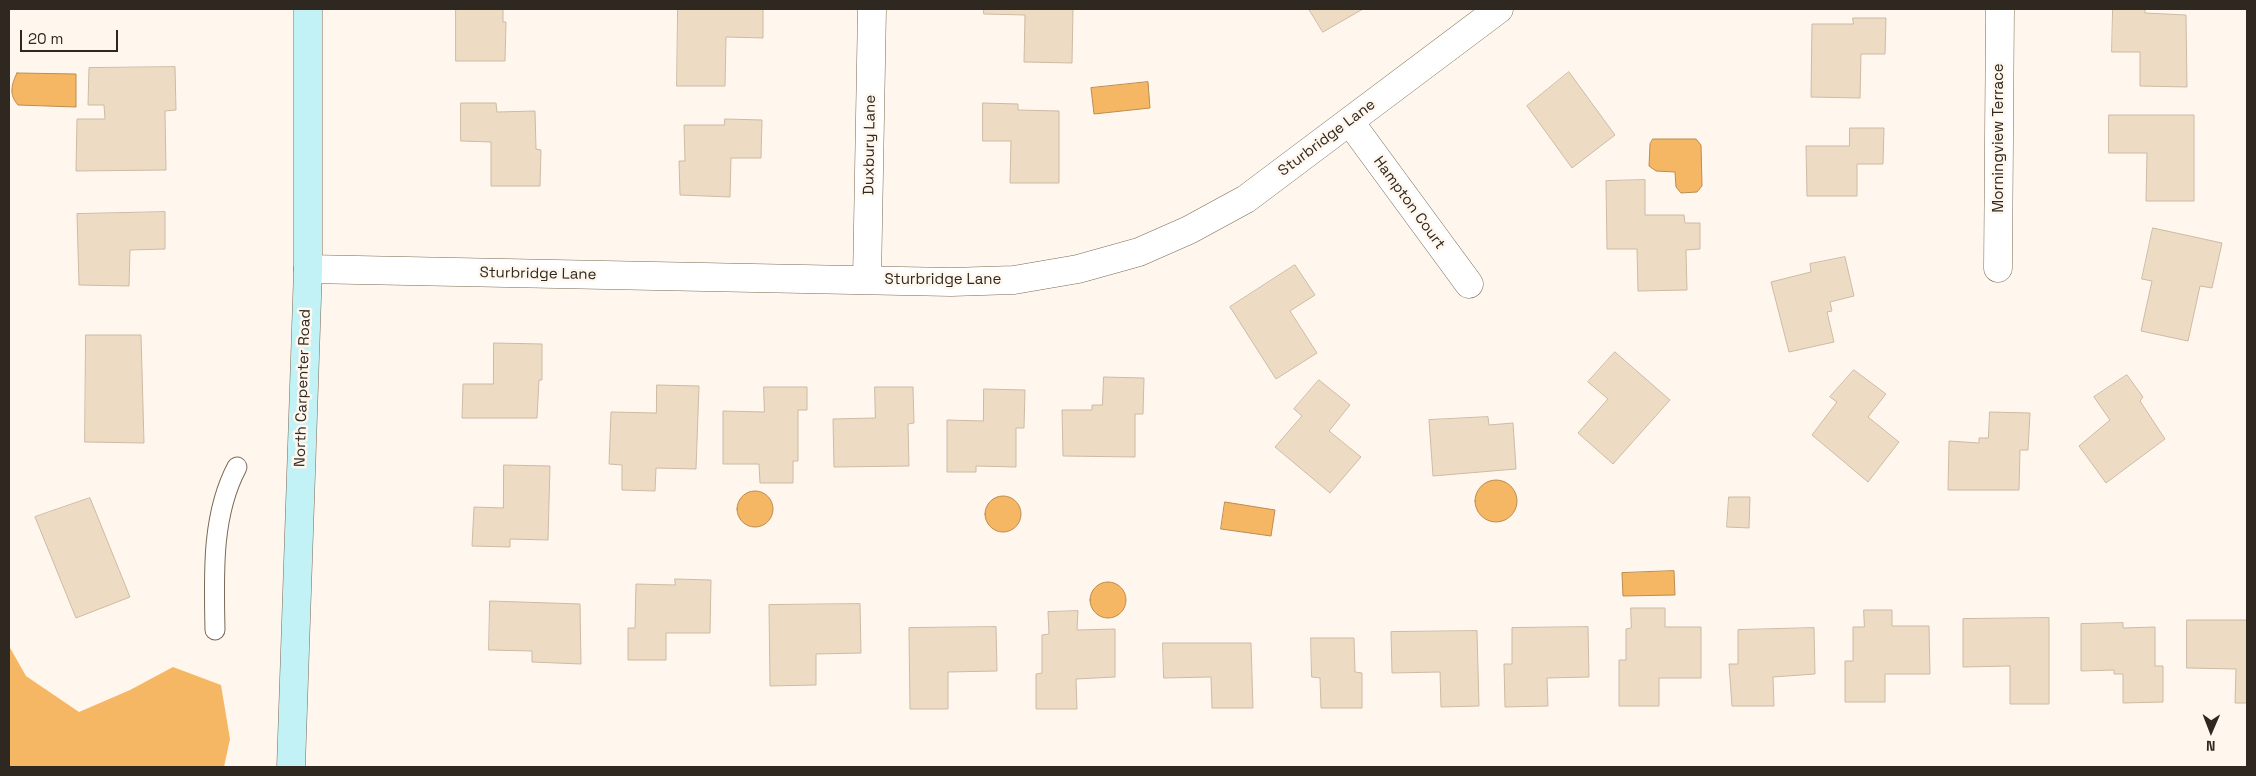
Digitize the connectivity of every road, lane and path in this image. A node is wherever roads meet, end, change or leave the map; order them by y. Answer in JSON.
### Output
{"nodes":[{"id":1,"x":308,"y":9,"type":"edge"},
{"id":2,"x":872,"y":9,"type":"edge"},
{"id":3,"x":1499,"y":9,"type":"edge"},
{"id":4,"x":2000,"y":9,"type":"edge"},
{"id":5,"x":1350,"y":122,"type":"junction"},
{"id":6,"x":1998,"y":268,"type":"dead end"},
{"id":7,"x":308,"y":269,"type":"junction"},
{"id":8,"x":867,"y":280,"type":"junction"},
{"id":9,"x":1469,"y":284,"type":"dead end"},
{"id":10,"x":237,"y":467,"type":"dead end"},
{"id":11,"x":215,"y":630,"type":"dead end"},
{"id":12,"x":291,"y":767,"type":"edge"}],
"edges":[{"from":1,"to":7,"type":"street","name":"North Carpenter Road"},
{"from":2,"to":8,"type":"street","name":"Duxbury Lane"},
{"from":3,"to":5,"type":"street","name":"Sturbridge Lane"},
{"from":4,"to":6,"type":"street","name":"Morningview Terrace"},
{"from":5,"to":8,"type":"street","name":"Sturbridge Lane"},
{"from":5,"to":9,"type":"street","name":"Hampton Court"},
{"from":7,"to":8,"type":"street","name":"Sturbridge Lane"},
{"from":7,"to":12,"type":"street","name":"North Carpenter Road"},
{"from":10,"to":11,"type":"lane"}]}
